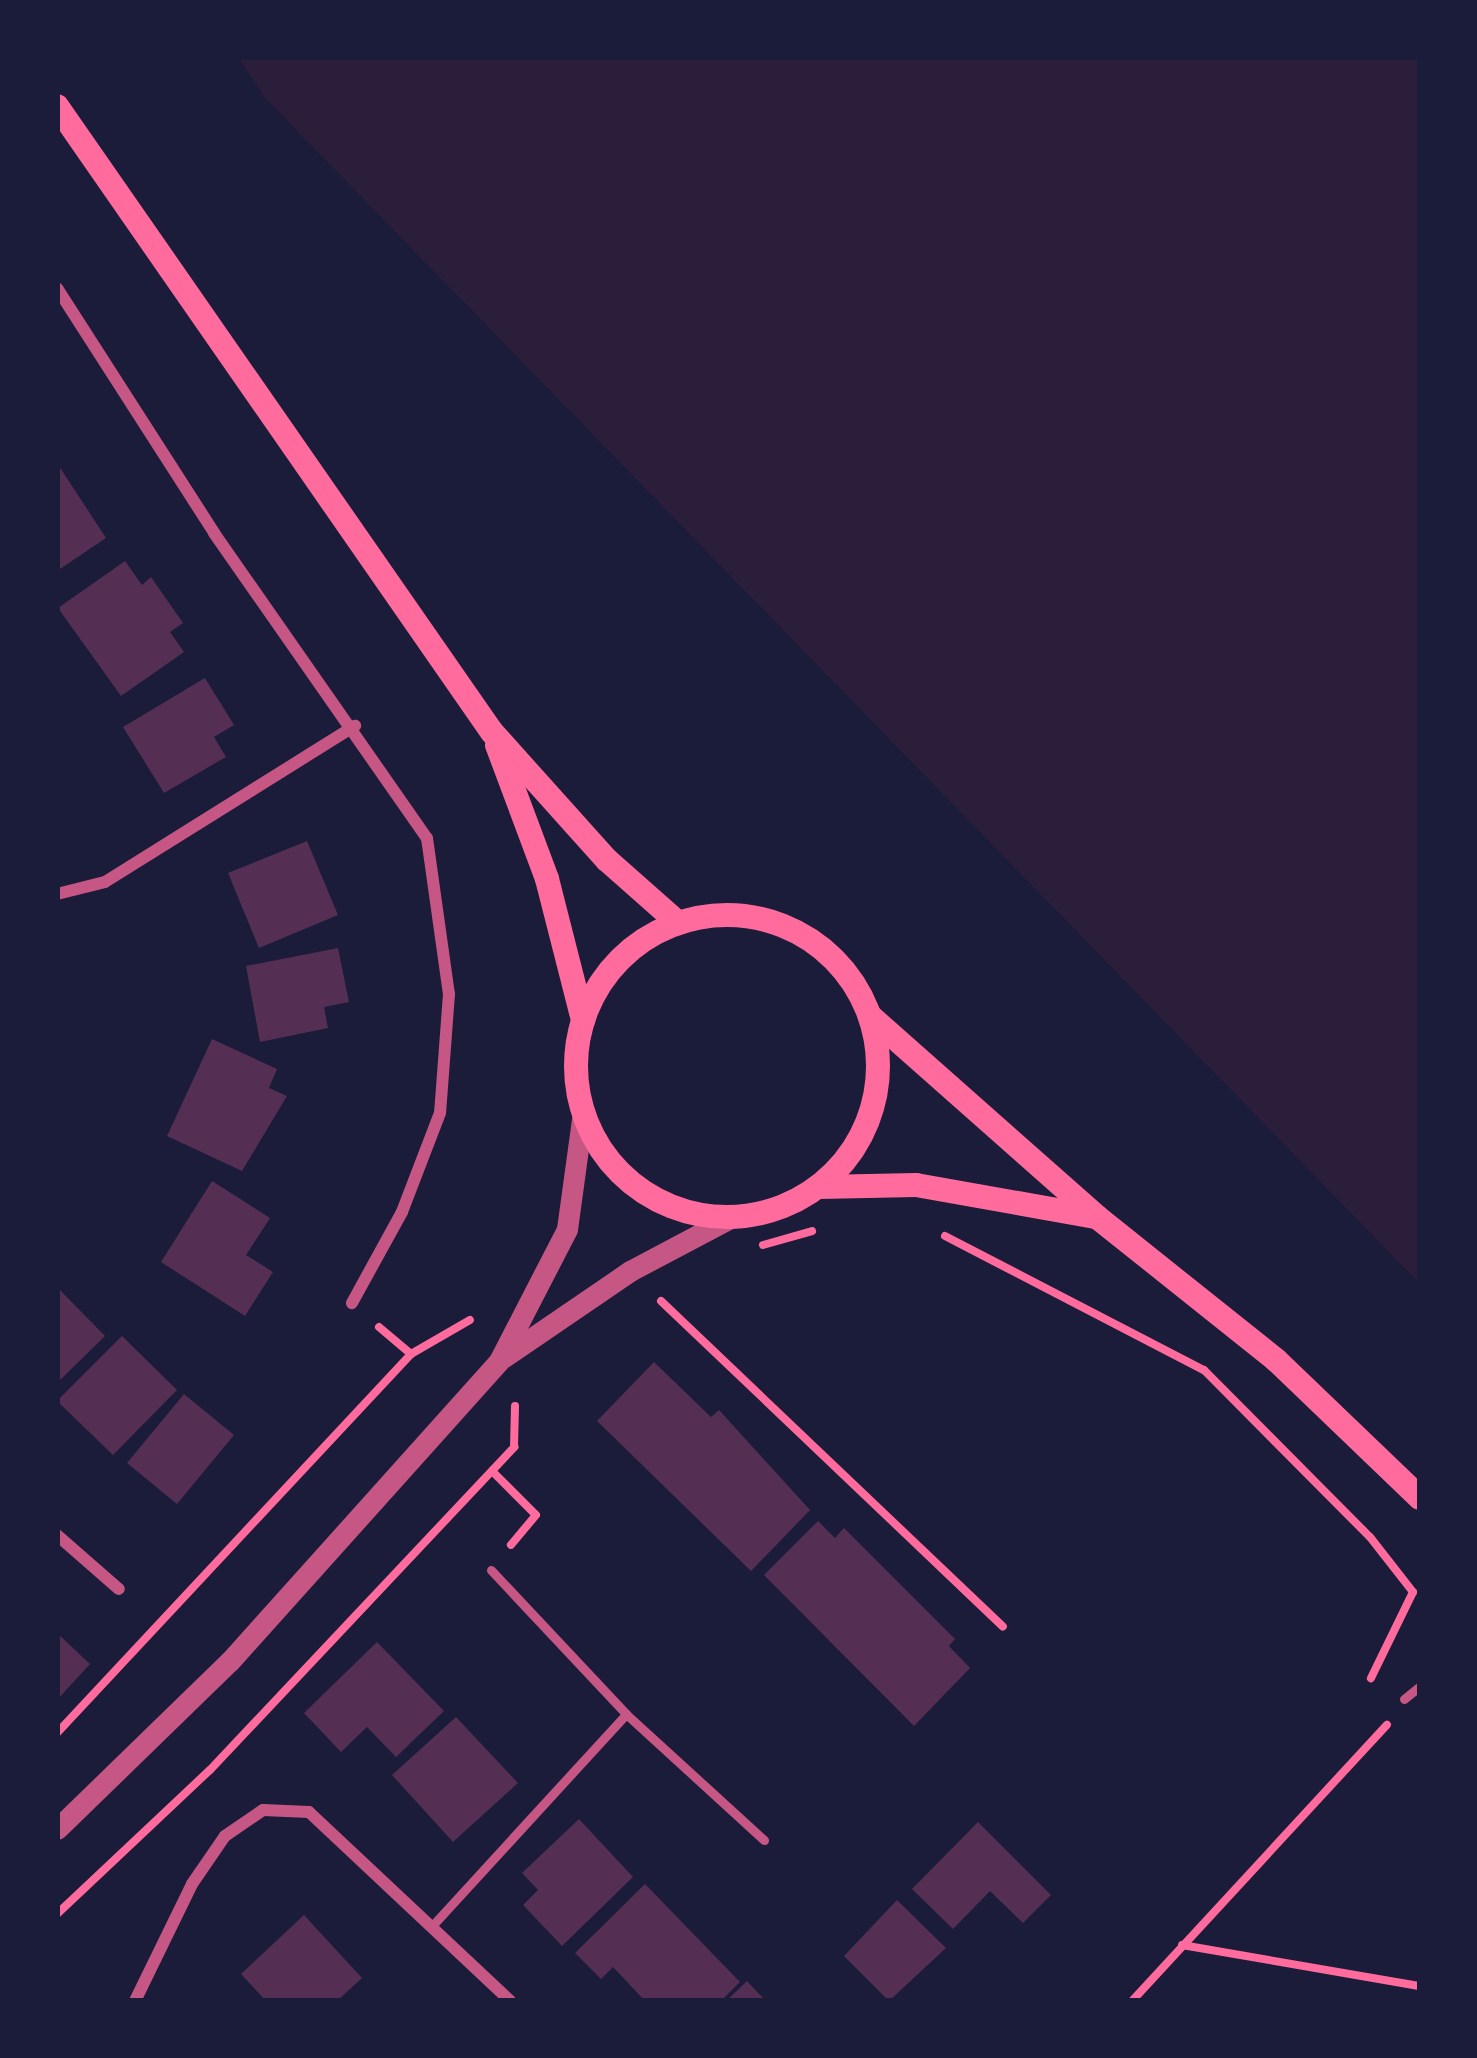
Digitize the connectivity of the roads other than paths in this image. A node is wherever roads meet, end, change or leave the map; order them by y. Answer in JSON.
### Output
{"nodes":[{"id":1,"x":57,"y":106,"type":"edge"},
{"id":2,"x":57,"y":288,"type":"edge"},
{"id":3,"x":355,"y":725,"type":"junction"},
{"id":4,"x":492,"y":732,"type":"junction"},
{"id":5,"x":57,"y":894,"type":"edge"},
{"id":6,"x":677,"y":922,"type":"junction"},
{"id":7,"x":871,"y":1016,"type":"junction"},
{"id":8,"x":583,"y":1020,"type":"junction"},
{"id":9,"x":584,"y":1112,"type":"junction"},
{"id":10,"x":819,"y":1187,"type":"junction"},
{"id":11,"x":1097,"y":1217,"type":"junction"},
{"id":12,"x":730,"y":1218,"type":"junction"},
{"id":13,"x":352,"y":1303,"type":"road end"},
{"id":14,"x":499,"y":1361,"type":"junction"},
{"id":15,"x":1420,"y":1498,"type":"edge"},
{"id":16,"x":57,"y":1535,"type":"edge"},
{"id":17,"x":491,"y":1570,"type":"road end"},
{"id":18,"x":119,"y":1589,"type":"dead end"},
{"id":19,"x":1420,"y":1686,"type":"edge"},
{"id":20,"x":1404,"y":1699,"type":"road end"},
{"id":21,"x":626,"y":1714,"type":"junction"},
{"id":22,"x":57,"y":1829,"type":"edge"},
{"id":23,"x":764,"y":1840,"type":"dead end"},
{"id":24,"x":431,"y":1927,"type":"junction"},
{"id":25,"x":135,"y":2001,"type":"edge"},
{"id":26,"x":510,"y":2001,"type":"edge"}],
"edges":[{"from":1,"to":4,"type":"main road"},
{"from":2,"to":3,"type":"street"},
{"from":3,"to":5,"type":"street"},
{"from":3,"to":13,"type":"street"},
{"from":4,"to":6,"type":"main road"},
{"from":4,"to":8,"type":"main road"},
{"from":6,"to":7,"type":"main road"},
{"from":6,"to":8,"type":"main road"},
{"from":7,"to":10,"type":"main road"},
{"from":7,"to":11,"type":"main road"},
{"from":8,"to":9,"type":"main road"},
{"from":9,"to":12,"type":"main road"},
{"from":9,"to":14,"type":"street"},
{"from":10,"to":11,"type":"main road"},
{"from":10,"to":12,"type":"main road"},
{"from":11,"to":15,"type":"main road"},
{"from":12,"to":14,"type":"street"},
{"from":14,"to":22,"type":"street"},
{"from":16,"to":18,"type":"street"},
{"from":17,"to":21,"type":"lane"},
{"from":19,"to":20,"type":"lane"},
{"from":21,"to":23,"type":"lane"},
{"from":21,"to":24,"type":"lane"},
{"from":24,"to":25,"type":"street"},
{"from":24,"to":26,"type":"street"}]}
